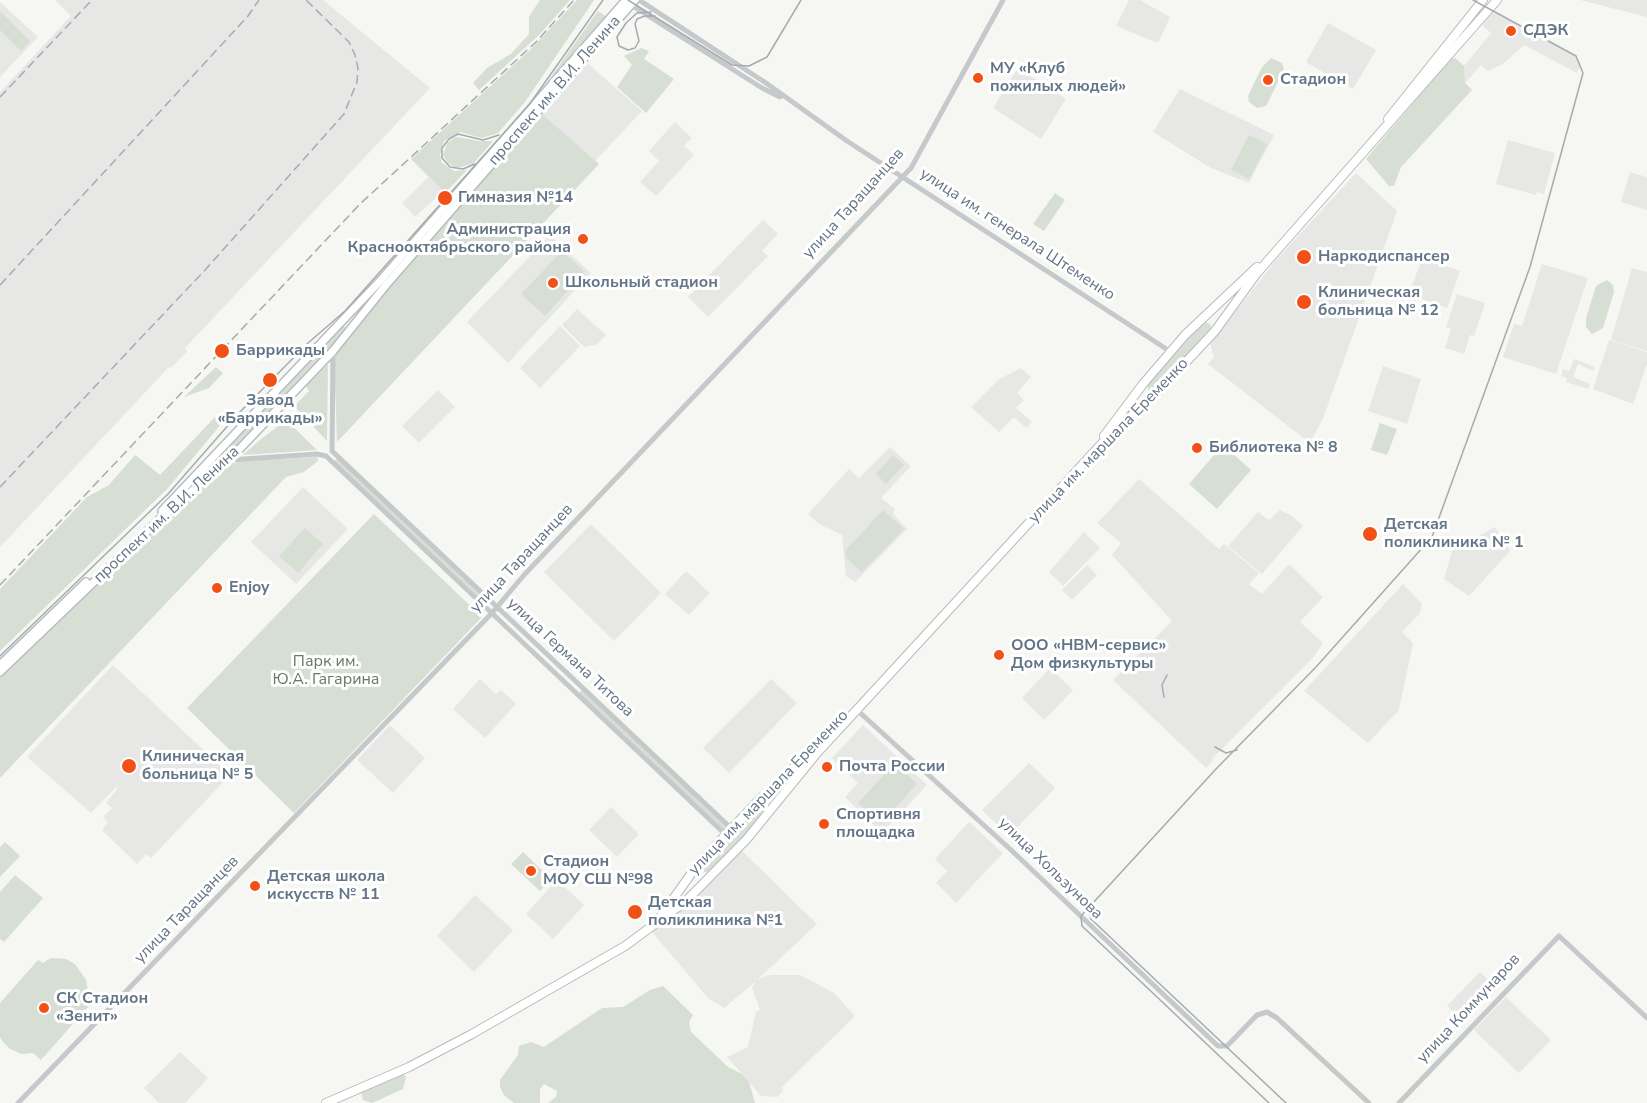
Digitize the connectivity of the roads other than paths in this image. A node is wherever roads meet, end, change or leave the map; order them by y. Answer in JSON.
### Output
{"nodes":[{"id":1,"x":1003,"y":0,"type":"edge"},
{"id":2,"x":1483,"y":0,"type":"edge"},
{"id":3,"x":1497,"y":0,"type":"edge"},
{"id":4,"x":631,"y":1,"type":"edge"},
{"id":5,"x":1450,"y":41,"type":"junction"},
{"id":6,"x":1458,"y":47,"type":"junction"},
{"id":7,"x":903,"y":176,"type":"junction"},
{"id":8,"x":1202,"y":317,"type":"junction"},
{"id":9,"x":338,"y":323,"type":"junction"},
{"id":10,"x":1215,"y":331,"type":"junction"},
{"id":11,"x":350,"y":332,"type":"junction"},
{"id":12,"x":333,"y":351,"type":"junction"},
{"id":13,"x":1171,"y":352,"type":"junction"},
{"id":14,"x":1143,"y":384,"type":"junction"},
{"id":15,"x":1157,"y":393,"type":"junction"},
{"id":16,"x":229,"y":460,"type":"junction"},
{"id":17,"x":200,"y":468,"type":"junction"},
{"id":18,"x":209,"y":477,"type":"junction"},
{"id":19,"x":497,"y":607,"type":"junction"},
{"id":20,"x":492,"y":613,"type":"junction"},
{"id":21,"x":0,"y":665,"type":"edge"},
{"id":22,"x":0,"y":672,"type":"edge"},
{"id":23,"x":580,"y":686,"type":"junction"},
{"id":24,"x":574,"y":692,"type":"junction"},
{"id":25,"x":857,"y":710,"type":"junction"},
{"id":26,"x":757,"y":802,"type":"junction"},
{"id":27,"x":770,"y":813,"type":"junction"},
{"id":28,"x":729,"y":832,"type":"junction"},
{"id":29,"x":698,"y":864,"type":"junction"},
{"id":30,"x":711,"y":877,"type":"junction"},
{"id":31,"x":658,"y":919,"type":"junction"},
{"id":32,"x":1647,"y":1018,"type":"edge"},
{"id":33,"x":18,"y":1103,"type":"edge"},
{"id":34,"x":326,"y":1103,"type":"edge"},
{"id":35,"x":1369,"y":1103,"type":"edge"},
{"id":36,"x":1399,"y":1103,"type":"edge"}],
"edges":[{"from":1,"to":7,"type":"street","name":"улица Таращанцев"},
{"from":2,"to":5,"type":"highway","name":"улица им. маршала Еременко"},
{"from":3,"to":6,"type":"highway","name":"улица им. маршала Еременко"},
{"from":4,"to":7,"type":"street","name":"улица им. генерала Штеменко"},
{"from":4,"to":9,"type":"main road","name":"проспект им. В.И. Ленина"},
{"from":4,"to":11,"type":"main road","name":"проспект им. В.И. Ленина"},
{"from":5,"to":6,"type":"highway"},
{"from":5,"to":8,"type":"highway","name":"улица им. маршала Еременко"},
{"from":6,"to":10,"type":"highway","name":"улица им. маршала Еременко"},
{"from":7,"to":13,"type":"street","name":"улица им. генерала Штеменко"},
{"from":7,"to":19,"type":"street","name":"улица Таращанцев"},
{"from":8,"to":10,"type":"highway"},
{"from":8,"to":13,"type":"highway","name":"улица им. маршала Еременко"},
{"from":9,"to":11,"type":"main road"},
{"from":9,"to":17,"type":"main road","name":"проспект им. В.И. Ленина"},
{"from":10,"to":15,"type":"highway","name":"улица им. маршала Еременко"},
{"from":11,"to":12,"type":"main road","name":"проспект им. В.И. Ленина"},
{"from":12,"to":16,"type":"main road","name":"проспект им. В.И. Ленина"},
{"from":12,"to":19,"type":"street","name":"улица Германа Титова"},
{"from":13,"to":14,"type":"highway","name":"улица им. маршала Еременко"},
{"from":14,"to":15,"type":"highway"},
{"from":14,"to":26,"type":"highway","name":"улица им. маршала Еременко"},
{"from":15,"to":25,"type":"highway","name":"улица им. маршала Еременко"},
{"from":16,"to":18,"type":"main road","name":"проспект им. В.И. Ленина"},
{"from":16,"to":20,"type":"street","name":"улица Германа Титова"},
{"from":17,"to":18,"type":"main road"},
{"from":17,"to":21,"type":"main road","name":"проспект им. В.И. Ленина"},
{"from":18,"to":22,"type":"main road","name":"проспект им. В.И. Ленина"},
{"from":19,"to":20,"type":"street","name":"улица Таращанцев"},
{"from":19,"to":23,"type":"street","name":"улица Германа Титова"},
{"from":20,"to":24,"type":"street","name":"улица Германа Титова"},
{"from":20,"to":33,"type":"street","name":"улица Таращанцев"},
{"from":23,"to":24,"type":"street"},
{"from":23,"to":28,"type":"street","name":"улица Германа Титова"},
{"from":24,"to":28,"type":"street","name":"улица Германа Титова"},
{"from":25,"to":27,"type":"highway","name":"улица им. маршала Еременко"},
{"from":25,"to":35,"type":"street","name":"улица Хользунова"},
{"from":26,"to":27,"type":"highway"},
{"from":26,"to":28,"type":"highway","name":"улица им. маршала Еременко"},
{"from":27,"to":30,"type":"highway","name":"улица им. маршала Еременко"},
{"from":28,"to":29,"type":"highway","name":"улица им. маршала Еременко"},
{"from":29,"to":30,"type":"highway"},
{"from":29,"to":31,"type":"highway","name":"улица им. маршала Еременко"},
{"from":30,"to":31,"type":"highway","name":"улица им. маршала Еременко"},
{"from":31,"to":34,"type":"highway","name":"улица им. маршала Еременко"},
{"from":32,"to":36,"type":"street","name":"улица Коммунаров"}]}
